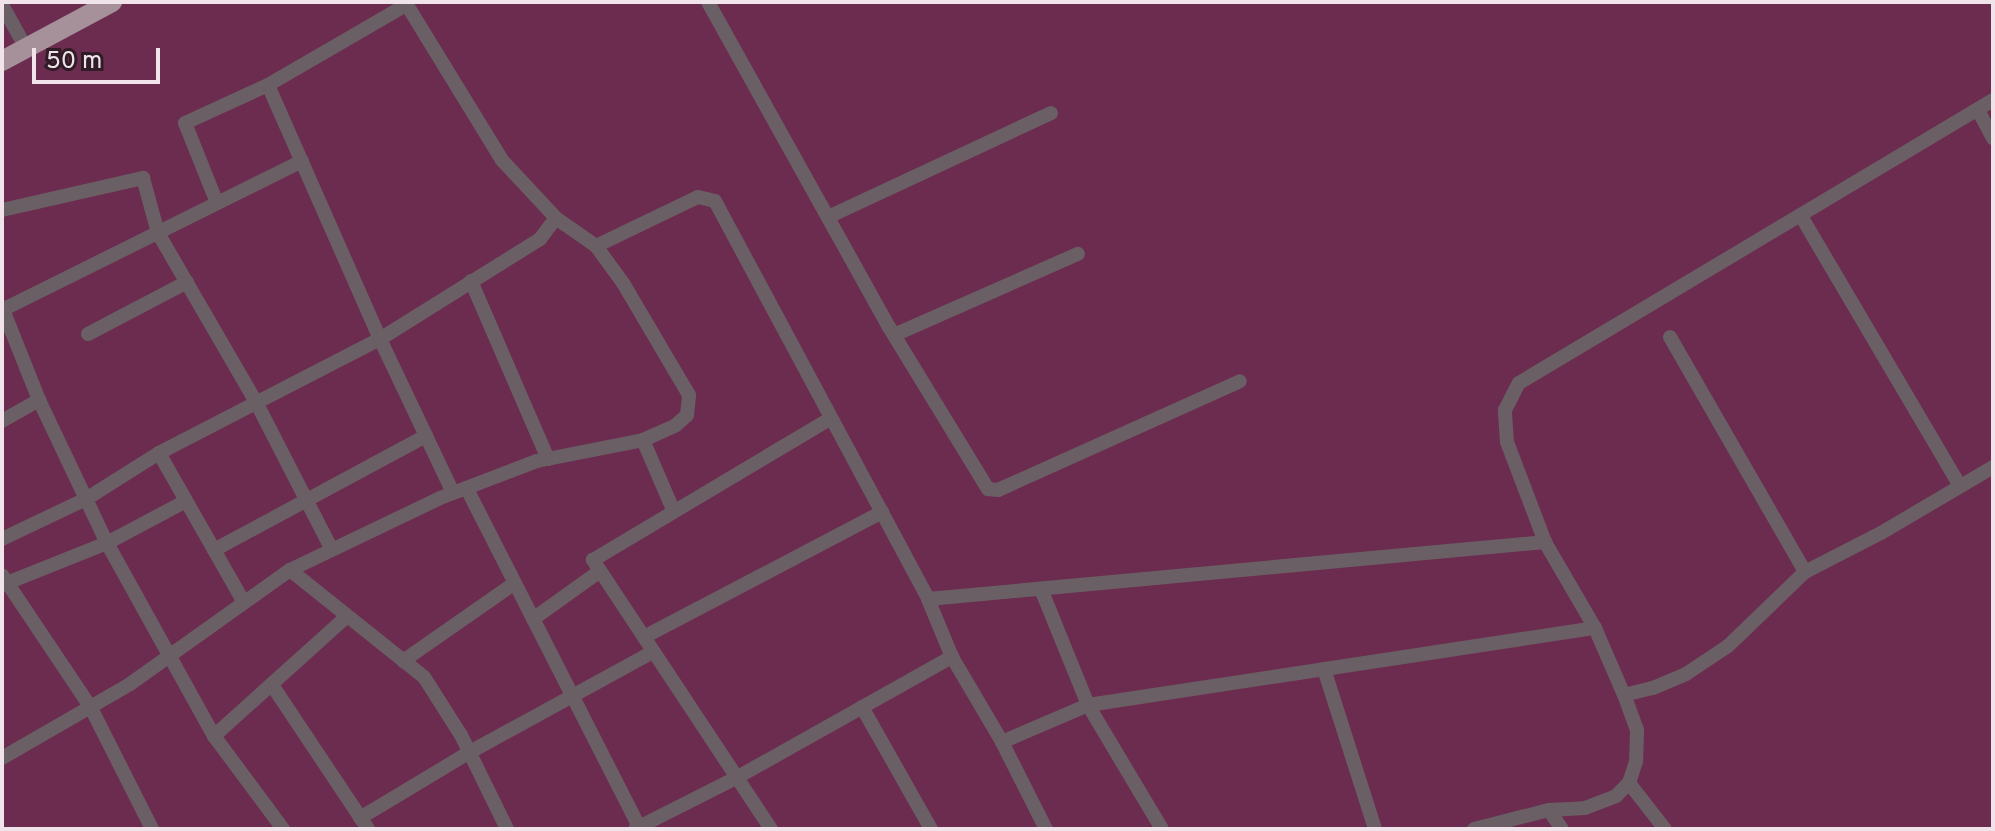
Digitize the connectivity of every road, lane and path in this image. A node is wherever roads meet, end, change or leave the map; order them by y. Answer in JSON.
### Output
{"nodes":[{"id":1,"x":112,"y":2,"type":"edge"},
{"id":2,"x":708,"y":2,"type":"edge"},
{"id":3,"x":406,"y":3,"type":"edge"},
{"id":4,"x":2,"y":5,"type":"edge"},
{"id":5,"x":26,"y":48,"type":"junction"},
{"id":6,"x":2,"y":61,"type":"edge"},
{"id":7,"x":268,"y":85,"type":"junction"},
{"id":8,"x":1993,"y":100,"type":"edge"},
{"id":9,"x":1978,"y":110,"type":"junction"},
{"id":10,"x":1051,"y":113,"type":"dead end"},
{"id":11,"x":1993,"y":138,"type":"edge"},
{"id":12,"x":302,"y":161,"type":"junction"},
{"id":13,"x":217,"y":203,"type":"junction"},
{"id":14,"x":2,"y":210,"type":"edge"},
{"id":15,"x":1801,"y":216,"type":"junction"},
{"id":16,"x":828,"y":217,"type":"junction"},
{"id":17,"x":556,"y":218,"type":"junction"},
{"id":18,"x":158,"y":233,"type":"junction"},
{"id":19,"x":596,"y":246,"type":"junction"},
{"id":20,"x":1078,"y":254,"type":"dead end"},
{"id":21,"x":471,"y":281,"type":"junction"},
{"id":22,"x":187,"y":282,"type":"junction"},
{"id":23,"x":2,"y":309,"type":"edge"},
{"id":24,"x":88,"y":334,"type":"dead end"},
{"id":25,"x":894,"y":335,"type":"junction"},
{"id":26,"x":1670,"y":337,"type":"dead end"},
{"id":27,"x":380,"y":339,"type":"junction"},
{"id":28,"x":1240,"y":381,"type":"dead end"},
{"id":29,"x":39,"y":400,"type":"junction"},
{"id":30,"x":256,"y":402,"type":"junction"},
{"id":31,"x":831,"y":418,"type":"junction"},
{"id":32,"x":2,"y":421,"type":"edge"},
{"id":33,"x":426,"y":436,"type":"junction"},
{"id":34,"x":643,"y":440,"type":"junction"},
{"id":35,"x":159,"y":453,"type":"junction"},
{"id":36,"x":548,"y":459,"type":"junction"},
{"id":37,"x":1993,"y":467,"type":"edge"},
{"id":38,"x":1959,"y":484,"type":"junction"},
{"id":39,"x":460,"y":491,"type":"junction"},
{"id":40,"x":86,"y":499,"type":"junction"},
{"id":41,"x":309,"y":499,"type":"junction"},
{"id":42,"x":186,"y":501,"type":"junction"},
{"id":43,"x":674,"y":512,"type":"junction"},
{"id":44,"x":882,"y":512,"type":"junction"},
{"id":45,"x":2,"y":539,"type":"edge"},
{"id":46,"x":1545,"y":542,"type":"junction"},
{"id":47,"x":107,"y":543,"type":"junction"},
{"id":48,"x":214,"y":550,"type":"junction"},
{"id":49,"x":332,"y":550,"type":"junction"},
{"id":50,"x":290,"y":570,"type":"junction"},
{"id":51,"x":600,"y":571,"type":"junction"},
{"id":52,"x":1805,"y":572,"type":"junction"},
{"id":53,"x":4,"y":581,"type":"edge"},
{"id":54,"x":515,"y":583,"type":"junction"},
{"id":55,"x":1041,"y":589,"type":"junction"},
{"id":56,"x":928,"y":599,"type":"junction"},
{"id":57,"x":243,"y":601,"type":"junction"},
{"id":58,"x":346,"y":617,"type":"junction"},
{"id":59,"x":533,"y":619,"type":"junction"},
{"id":60,"x":1595,"y":628,"type":"junction"},
{"id":61,"x":644,"y":637,"type":"junction"},
{"id":62,"x":653,"y":652,"type":"junction"},
{"id":63,"x":169,"y":654,"type":"junction"},
{"id":64,"x":952,"y":657,"type":"junction"},
{"id":65,"x":403,"y":661,"type":"junction"},
{"id":66,"x":1324,"y":669,"type":"junction"},
{"id":67,"x":272,"y":685,"type":"junction"},
{"id":68,"x":1624,"y":695,"type":"junction"},
{"id":69,"x":573,"y":697,"type":"junction"},
{"id":70,"x":1088,"y":705,"type":"junction"},
{"id":71,"x":862,"y":707,"type":"junction"},
{"id":72,"x":91,"y":708,"type":"junction"},
{"id":73,"x":214,"y":736,"type":"junction"},
{"id":74,"x":1002,"y":742,"type":"junction"},
{"id":75,"x":470,"y":752,"type":"junction"},
{"id":76,"x":2,"y":758,"type":"edge"},
{"id":77,"x":736,"y":778,"type":"junction"},
{"id":78,"x":1629,"y":783,"type":"junction"},
{"id":79,"x":1549,"y":810,"type":"junction"},
{"id":80,"x":364,"y":823,"type":"edge"},
{"id":81,"x":1500,"y":827,"type":"edge"},
{"id":82,"x":638,"y":828,"type":"edge"},
{"id":83,"x":152,"y":829,"type":"edge"},
{"id":84,"x":283,"y":829,"type":"edge"},
{"id":85,"x":507,"y":829,"type":"edge"},
{"id":86,"x":771,"y":829,"type":"edge"},
{"id":87,"x":931,"y":829,"type":"edge"},
{"id":88,"x":1046,"y":829,"type":"edge"},
{"id":89,"x":1162,"y":829,"type":"edge"},
{"id":90,"x":1375,"y":829,"type":"edge"},
{"id":91,"x":1474,"y":829,"type":"edge"},
{"id":92,"x":1562,"y":829,"type":"edge"},
{"id":93,"x":1665,"y":829,"type":"edge"}],
"edges":[{"from":1,"to":5,"type":"main road"},
{"from":2,"to":16,"type":"street"},
{"from":3,"to":7,"type":"street"},
{"from":3,"to":17,"type":"street"},
{"from":4,"to":5,"type":"street"},
{"from":5,"to":6,"type":"main road"},
{"from":7,"to":12,"type":"street"},
{"from":7,"to":13,"type":"street"},
{"from":8,"to":9,"type":"street"},
{"from":9,"to":11,"type":"street"},
{"from":9,"to":15,"type":"street"},
{"from":10,"to":16,"type":"street"},
{"from":12,"to":13,"type":"street"},
{"from":12,"to":27,"type":"street"},
{"from":13,"to":18,"type":"street"},
{"from":14,"to":18,"type":"street"},
{"from":15,"to":38,"type":"street"},
{"from":15,"to":46,"type":"street"},
{"from":16,"to":25,"type":"street"},
{"from":17,"to":19,"type":"street"},
{"from":17,"to":21,"type":"street"},
{"from":18,"to":22,"type":"street"},
{"from":18,"to":23,"type":"street"},
{"from":19,"to":31,"type":"street"},
{"from":19,"to":34,"type":"street"},
{"from":20,"to":25,"type":"street"},
{"from":21,"to":27,"type":"street"},
{"from":21,"to":36,"type":"street"},
{"from":22,"to":24,"type":"street"},
{"from":22,"to":30,"type":"street"},
{"from":23,"to":29,"type":"street"},
{"from":25,"to":28,"type":"street"},
{"from":26,"to":52,"type":"street"},
{"from":27,"to":30,"type":"street"},
{"from":27,"to":33,"type":"street"},
{"from":29,"to":32,"type":"street"},
{"from":29,"to":40,"type":"street"},
{"from":30,"to":35,"type":"street"},
{"from":30,"to":41,"type":"street"},
{"from":31,"to":43,"type":"street"},
{"from":31,"to":44,"type":"street"},
{"from":33,"to":39,"type":"street"},
{"from":33,"to":41,"type":"street"},
{"from":34,"to":36,"type":"street"},
{"from":34,"to":43,"type":"street"},
{"from":35,"to":40,"type":"street"},
{"from":35,"to":42,"type":"street"},
{"from":36,"to":39,"type":"street"},
{"from":37,"to":38,"type":"street"},
{"from":38,"to":52,"type":"street"},
{"from":39,"to":49,"type":"street"},
{"from":39,"to":54,"type":"street"},
{"from":40,"to":45,"type":"street"},
{"from":40,"to":47,"type":"street"},
{"from":41,"to":48,"type":"street"},
{"from":41,"to":49,"type":"street"},
{"from":42,"to":47,"type":"street"},
{"from":42,"to":48,"type":"street"},
{"from":43,"to":51,"type":"street"},
{"from":44,"to":56,"type":"street"},
{"from":44,"to":61,"type":"street"},
{"from":46,"to":55,"type":"street"},
{"from":46,"to":60,"type":"street"},
{"from":47,"to":53,"type":"street"},
{"from":47,"to":63,"type":"street"},
{"from":48,"to":57,"type":"street"},
{"from":49,"to":50,"type":"street"},
{"from":50,"to":57,"type":"street"},
{"from":50,"to":58,"type":"street"},
{"from":51,"to":59,"type":"street"},
{"from":51,"to":61,"type":"street"},
{"from":52,"to":68,"type":"street"},
{"from":53,"to":72,"type":"street"},
{"from":54,"to":59,"type":"street"},
{"from":54,"to":65,"type":"street"},
{"from":55,"to":56,"type":"street"},
{"from":55,"to":70,"type":"street"},
{"from":56,"to":64,"type":"street"},
{"from":57,"to":63,"type":"street"},
{"from":58,"to":65,"type":"street"},
{"from":58,"to":67,"type":"street"},
{"from":59,"to":69,"type":"street"},
{"from":60,"to":66,"type":"street"},
{"from":60,"to":68,"type":"street"},
{"from":61,"to":62,"type":"street"},
{"from":62,"to":69,"type":"street"},
{"from":62,"to":77,"type":"street"},
{"from":63,"to":72,"type":"street"},
{"from":63,"to":73,"type":"street"},
{"from":64,"to":71,"type":"street"},
{"from":64,"to":74,"type":"street"},
{"from":65,"to":75,"type":"street"},
{"from":66,"to":70,"type":"street"},
{"from":66,"to":90,"type":"street"},
{"from":67,"to":73,"type":"street"},
{"from":67,"to":80,"type":"street"},
{"from":68,"to":78,"type":"street"},
{"from":69,"to":75,"type":"street"},
{"from":69,"to":82,"type":"street"},
{"from":70,"to":74,"type":"street"},
{"from":70,"to":89,"type":"street"},
{"from":71,"to":77,"type":"street"},
{"from":71,"to":87,"type":"street"},
{"from":72,"to":76,"type":"street"},
{"from":72,"to":83,"type":"street"},
{"from":73,"to":84,"type":"street"},
{"from":74,"to":88,"type":"street"},
{"from":75,"to":80,"type":"street"},
{"from":75,"to":85,"type":"street"},
{"from":77,"to":82,"type":"street"},
{"from":77,"to":86,"type":"street"},
{"from":78,"to":79,"type":"street"},
{"from":78,"to":93,"type":"street"},
{"from":79,"to":81,"type":"street"},
{"from":79,"to":92,"type":"street"},
{"from":81,"to":91,"type":"street"}]}
